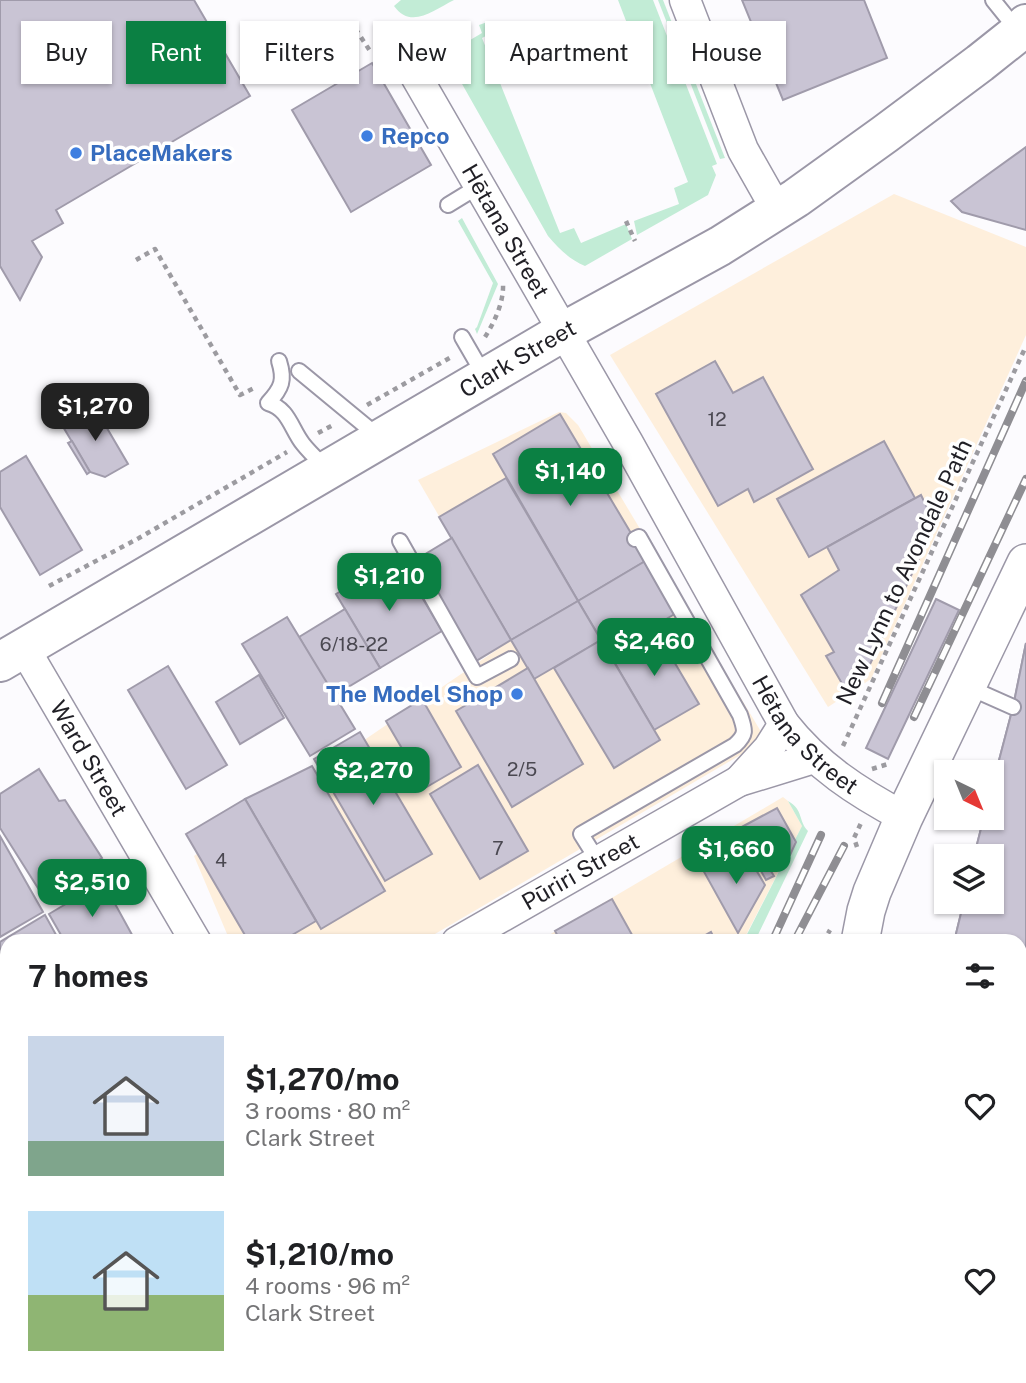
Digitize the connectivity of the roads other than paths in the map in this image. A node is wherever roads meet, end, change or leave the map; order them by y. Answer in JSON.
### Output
{"nodes":[{"id":1,"x":685,"y":0,"type":"edge"},
{"id":2,"x":993,"y":0,"type":"edge"},
{"id":3,"x":1024,"y":30,"type":"edge"},
{"id":4,"x":408,"y":84,"type":"edge"},
{"id":5,"x":479,"y":186,"type":"junction"},
{"id":6,"x":448,"y":205,"type":"dead end"},
{"id":7,"x":777,"y":210,"type":"junction"},
{"id":8,"x":563,"y":332,"type":"junction"},
{"id":9,"x":279,"y":361,"type":"dead end"},
{"id":10,"x":299,"y":371,"type":"dead end"},
{"id":11,"x":381,"y":439,"type":"junction"},
{"id":12,"x":315,"y":456,"type":"junction"},
{"id":13,"x":635,"y":539,"type":"dead end"},
{"id":14,"x":400,"y":541,"type":"dead end"},
{"id":15,"x":1026,"y":563,"type":"edge"},
{"id":16,"x":12,"y":655,"type":"edge"},
{"id":17,"x":511,"y":659,"type":"dead end"},
{"id":18,"x":966,"y":687,"type":"junction"},
{"id":19,"x":1013,"y":707,"type":"dead end"},
{"id":20,"x":784,"y":724,"type":"junction"},
{"id":21,"x":827,"y":755,"type":"junction"},
{"id":22,"x":739,"y":781,"type":"junction"},
{"id":23,"x":904,"y":817,"type":"junction"},
{"id":24,"x":598,"y":861,"type":"junction"},
{"id":25,"x":191,"y":934,"type":"edge"},
{"id":26,"x":471,"y":934,"type":"edge"},
{"id":27,"x":862,"y":934,"type":"edge"}],
"edges":[{"from":1,"to":7,"type":"street"},
{"from":2,"to":3,"type":"lane"},
{"from":3,"to":7,"type":"main road","name":"Clark Street"},
{"from":4,"to":5,"type":"street","name":"Hētana Street"},
{"from":5,"to":6,"type":"lane"},
{"from":5,"to":8,"type":"street","name":"Hētana Street"},
{"from":7,"to":8,"type":"main road","name":"Clark Street"},
{"from":8,"to":11,"type":"main road","name":"Clark Street"},
{"from":8,"to":20,"type":"street","name":"Hētana Street"},
{"from":9,"to":12,"type":"lane"},
{"from":10,"to":11,"type":"lane"},
{"from":11,"to":12,"type":"main road","name":"Clark Street"},
{"from":12,"to":16,"type":"main road","name":"Clark Street"},
{"from":13,"to":24,"type":"lane"},
{"from":14,"to":17,"type":"lane"},
{"from":15,"to":18,"type":"street"},
{"from":16,"to":25,"type":"street","name":"Ward Street"},
{"from":18,"to":19,"type":"lane"},
{"from":18,"to":23,"type":"street"},
{"from":20,"to":21,"type":"street","name":"Hētana Street"},
{"from":20,"to":22,"type":"street","name":"Pūriri Street"},
{"from":21,"to":22,"type":"street","name":"Pūriri Street"},
{"from":21,"to":23,"type":"street","name":"Hētana Street"},
{"from":22,"to":24,"type":"street","name":"Pūriri Street"},
{"from":23,"to":27,"type":"street"},
{"from":24,"to":26,"type":"street","name":"Pūriri Street"}]}
